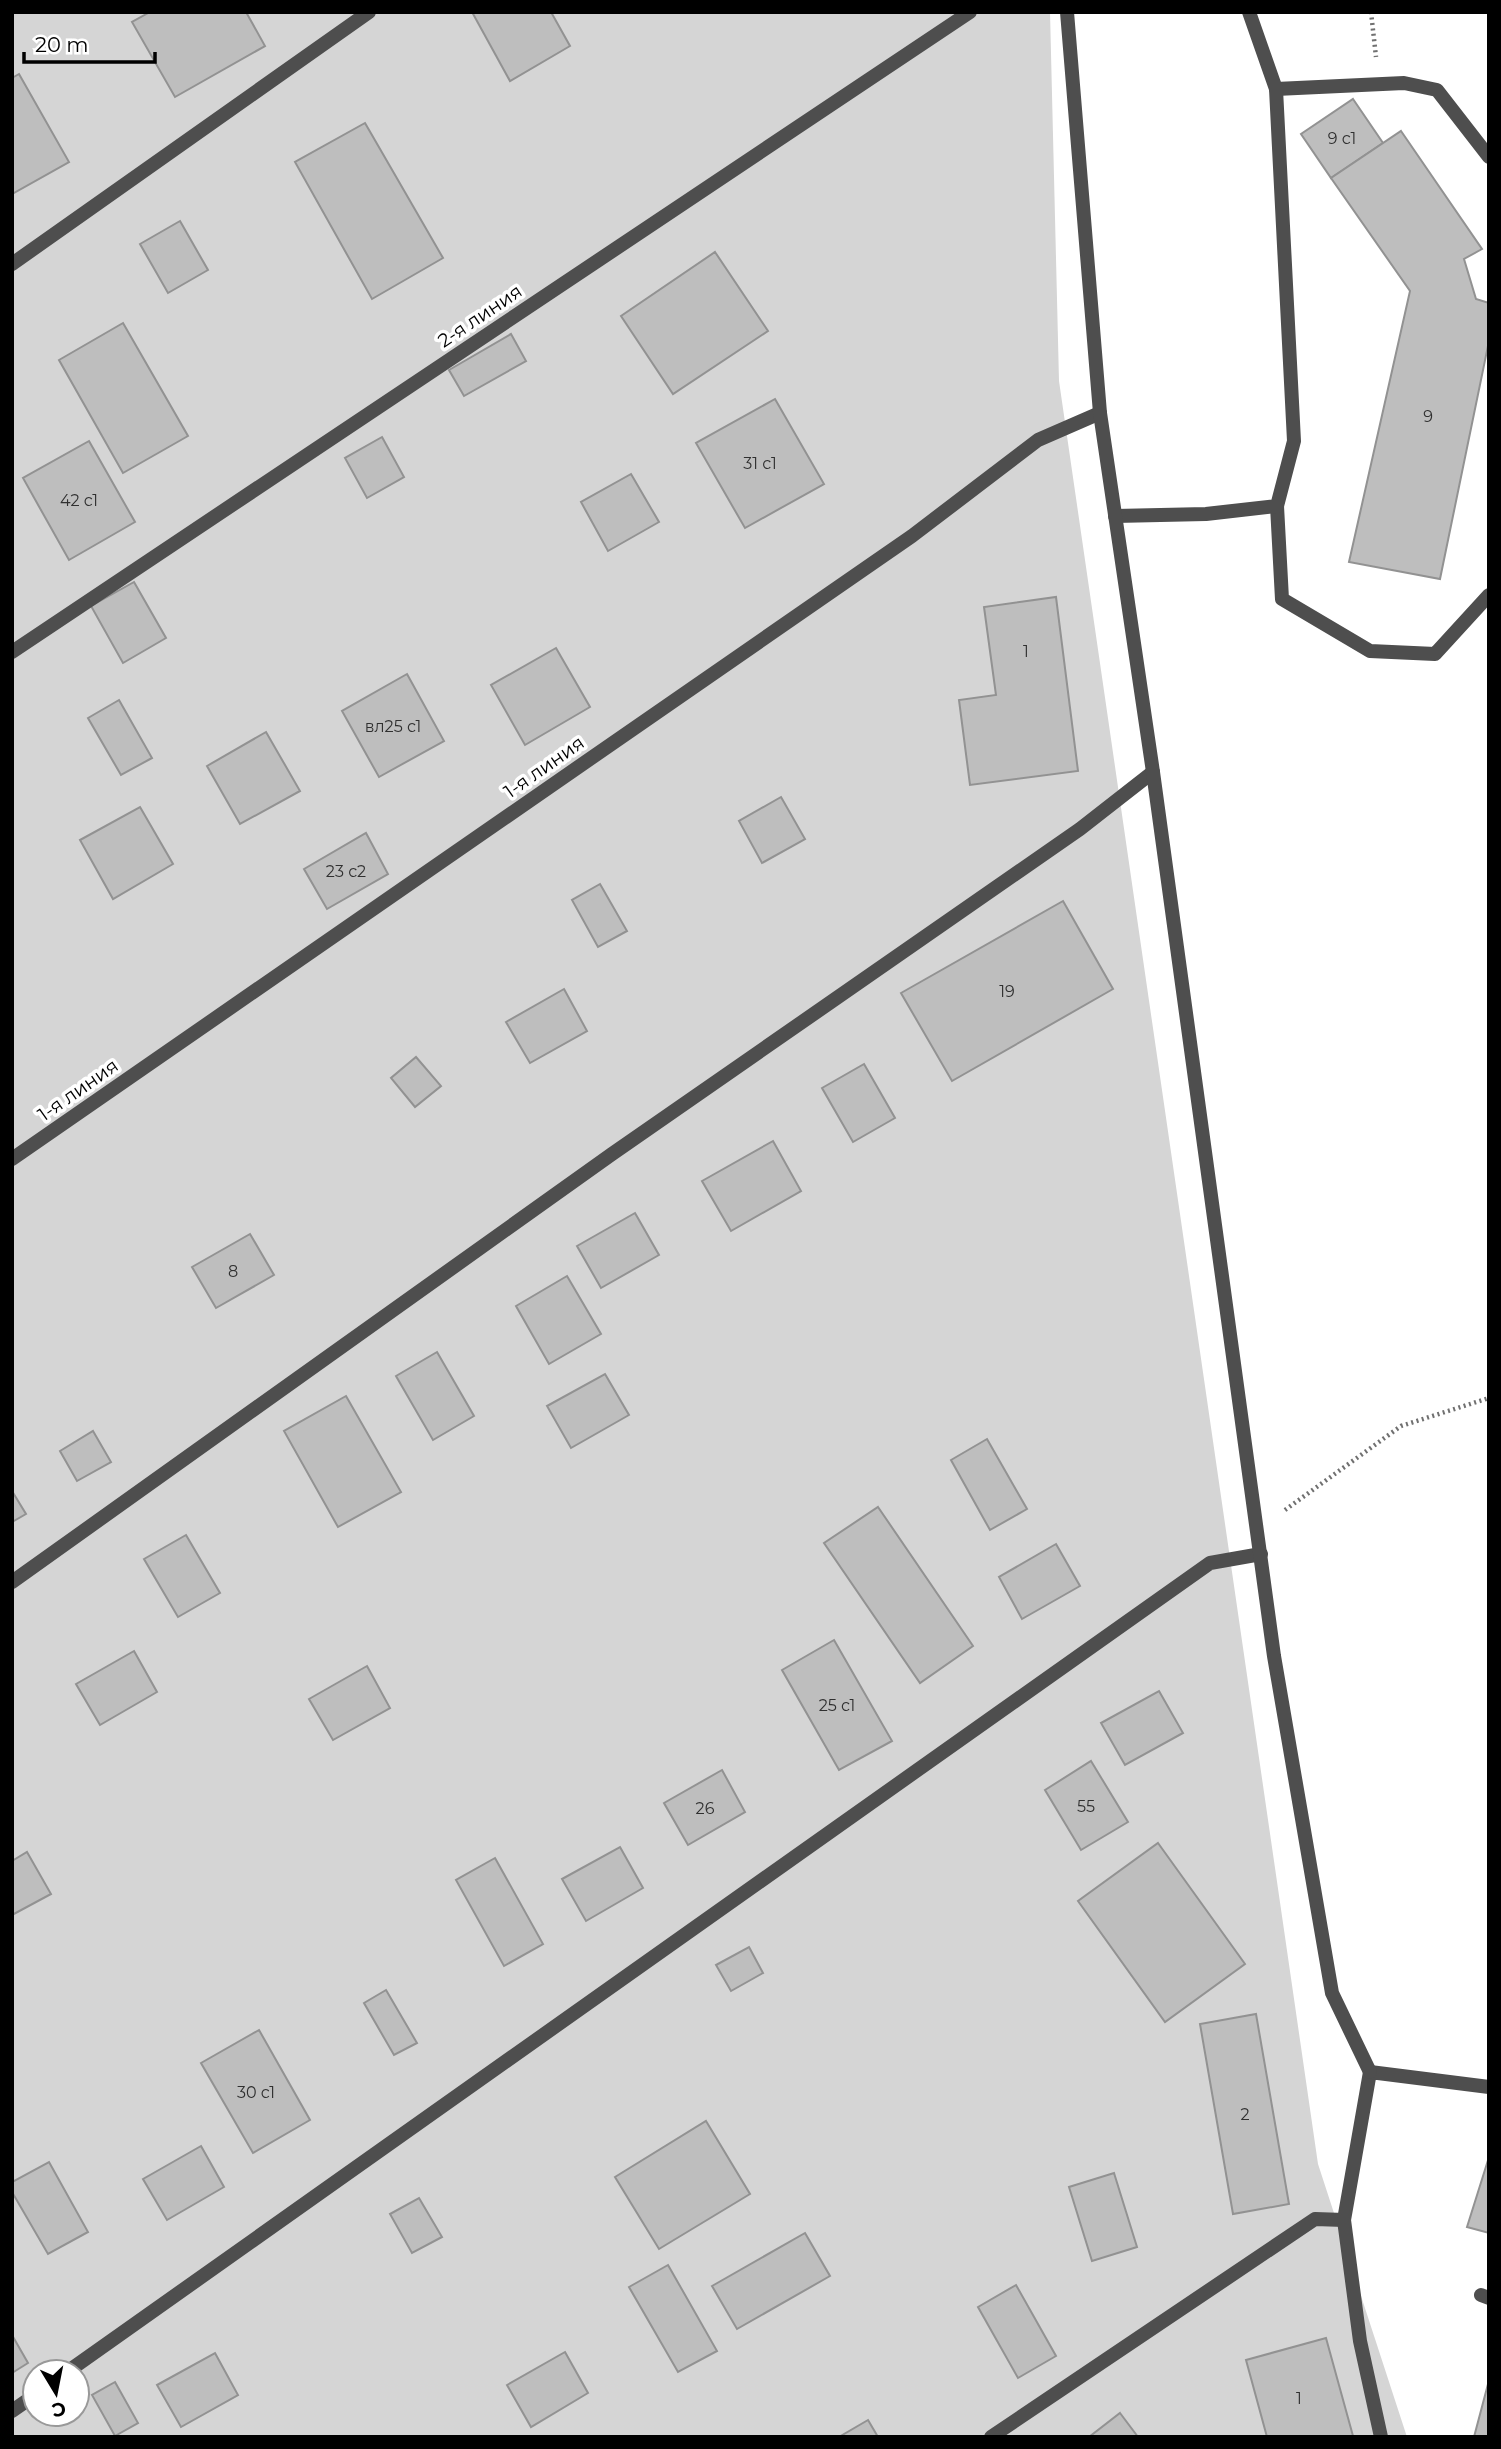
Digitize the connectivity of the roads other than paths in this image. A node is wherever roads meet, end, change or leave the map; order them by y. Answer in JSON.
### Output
{"nodes":[{"id":1,"x":369,"y":12,"type":"edge"},
{"id":2,"x":970,"y":12,"type":"edge"},
{"id":3,"x":1067,"y":12,"type":"edge"},
{"id":4,"x":1249,"y":12,"type":"edge"},
{"id":5,"x":1276,"y":89,"type":"junction"},
{"id":6,"x":1489,"y":157,"type":"edge"},
{"id":7,"x":12,"y":264,"type":"edge"},
{"id":8,"x":1100,"y":413,"type":"junction"},
{"id":9,"x":1277,"y":506,"type":"junction"},
{"id":10,"x":1115,"y":516,"type":"junction"},
{"id":11,"x":1489,"y":594,"type":"edge"},
{"id":12,"x":12,"y":652,"type":"edge"},
{"id":13,"x":1153,"y":772,"type":"junction"},
{"id":14,"x":12,"y":1159,"type":"edge"},
{"id":15,"x":1261,"y":1554,"type":"junction"},
{"id":16,"x":12,"y":1582,"type":"edge"},
{"id":17,"x":1370,"y":2072,"type":"junction"},
{"id":18,"x":1489,"y":2087,"type":"edge"},
{"id":19,"x":1344,"y":2220,"type":"junction"},
{"id":20,"x":87,"y":2358,"type":"edge"},
{"id":21,"x":991,"y":2437,"type":"edge"},
{"id":22,"x":1381,"y":2437,"type":"edge"}],
"edges":[{"from":1,"to":7,"type":"street"},
{"from":2,"to":12,"type":"street","name":"2-я линия"},
{"from":3,"to":8,"type":"street"},
{"from":4,"to":5,"type":"street"},
{"from":5,"to":6,"type":"street"},
{"from":5,"to":9,"type":"street"},
{"from":8,"to":10,"type":"street"},
{"from":8,"to":14,"type":"street","name":"1-я линия"},
{"from":9,"to":10,"type":"street"},
{"from":9,"to":11,"type":"street"},
{"from":10,"to":13,"type":"street"},
{"from":13,"to":15,"type":"street"},
{"from":13,"to":16,"type":"street"},
{"from":15,"to":17,"type":"street"},
{"from":15,"to":20,"type":"street"},
{"from":17,"to":18,"type":"street"},
{"from":17,"to":19,"type":"street"},
{"from":19,"to":21,"type":"street"},
{"from":19,"to":22,"type":"street"}]}
